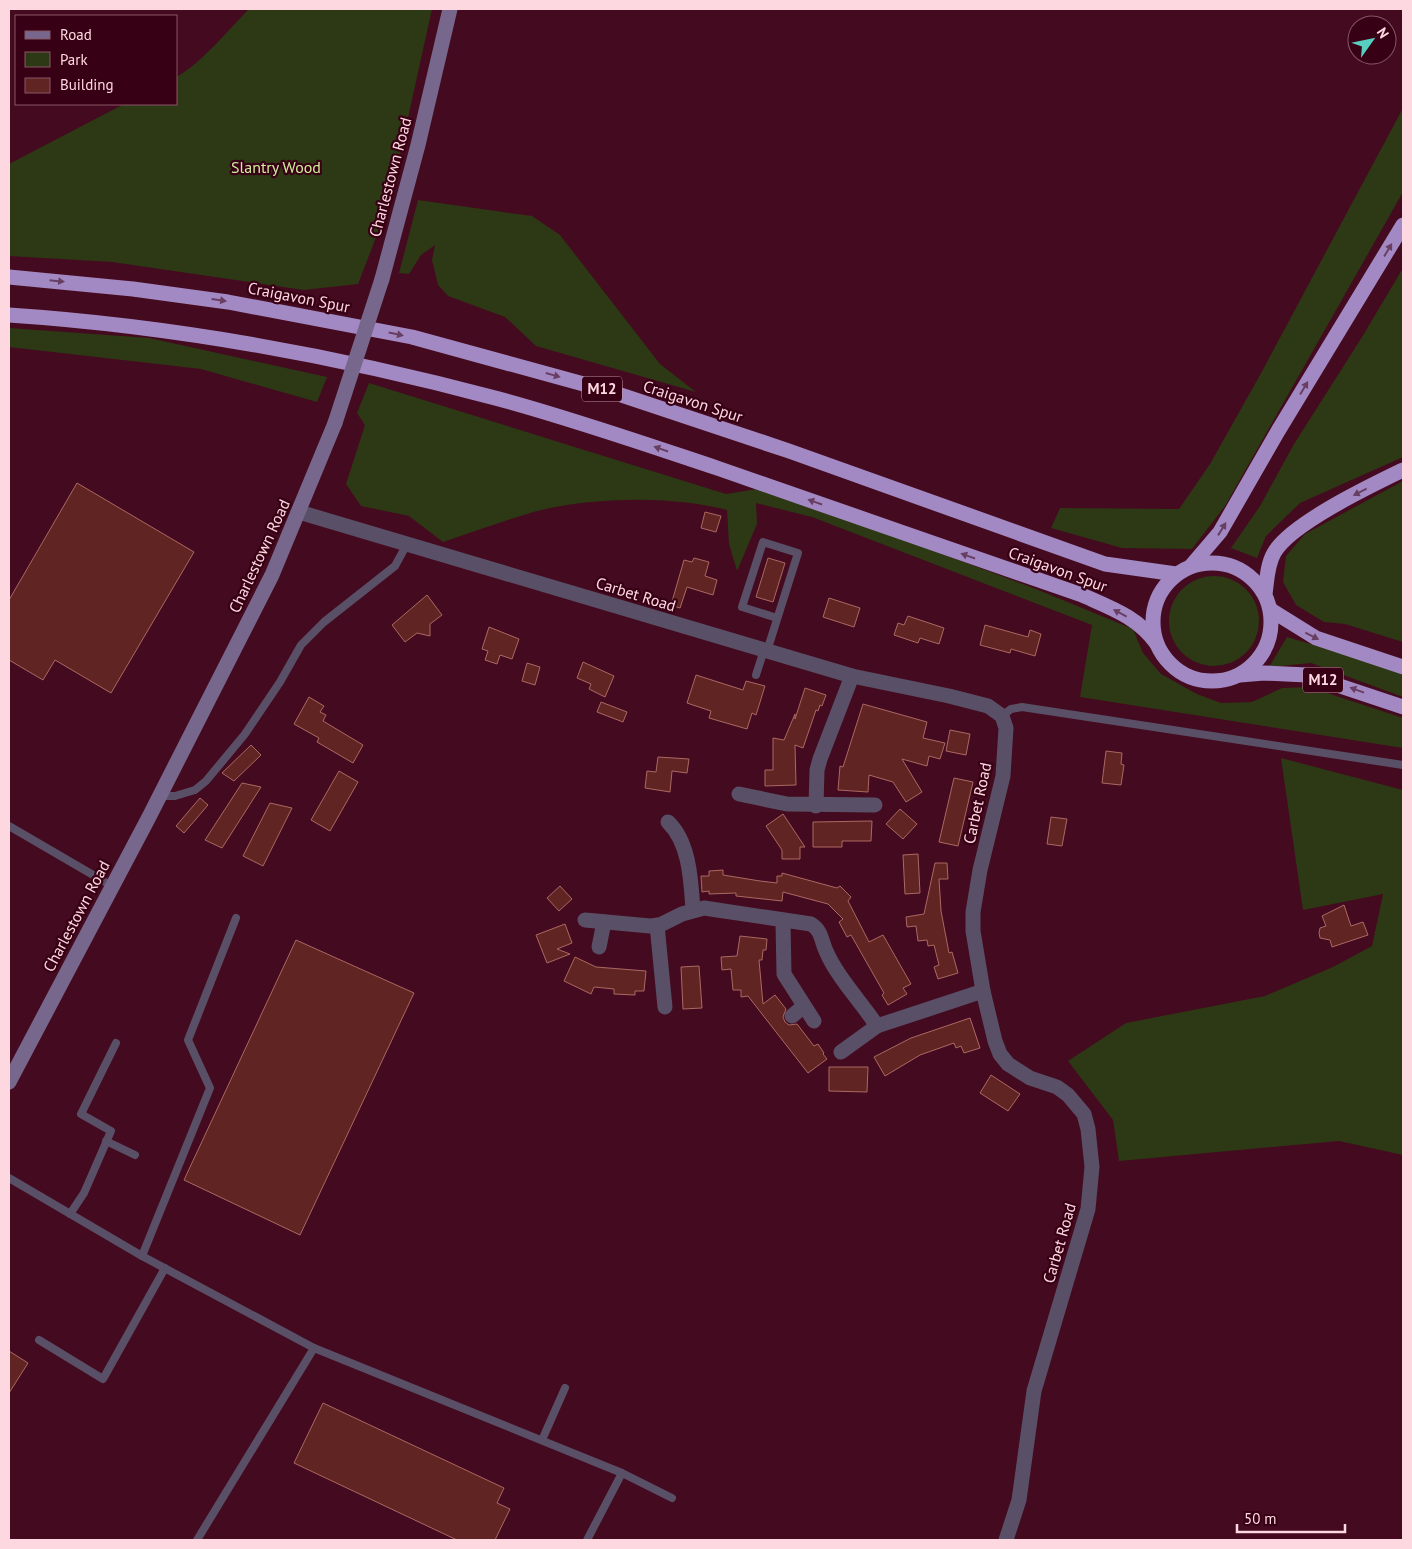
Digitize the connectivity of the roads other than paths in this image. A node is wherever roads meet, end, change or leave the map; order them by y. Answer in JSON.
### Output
{"nodes":[{"id":1,"x":450,"y":9,"type":"edge"},
{"id":2,"x":1403,"y":225,"type":"edge"},
{"id":3,"x":9,"y":277,"type":"edge"},
{"id":4,"x":9,"y":315,"type":"edge"},
{"id":5,"x":1403,"y":470,"type":"edge"},
{"id":6,"x":299,"y":512,"type":"junction"},
{"id":7,"x":407,"y":544,"type":"junction"},
{"id":8,"x":1191,"y":566,"type":"junction"},
{"id":9,"x":1176,"y":574,"type":"junction"},
{"id":10,"x":1265,"y":594,"type":"junction"},
{"id":11,"x":1271,"y":610,"type":"junction"},
{"id":12,"x":777,"y":618,"type":"junction"},
{"id":13,"x":1157,"y":644,"type":"junction"},
{"id":14,"x":765,"y":651,"type":"junction"},
{"id":15,"x":1403,"y":667,"type":"edge"},
{"id":16,"x":756,"y":675,"type":"dead end"},
{"id":17,"x":1239,"y":675,"type":"junction"},
{"id":18,"x":852,"y":676,"type":"junction"},
{"id":19,"x":1403,"y":707,"type":"edge"},
{"id":20,"x":1002,"y":716,"type":"junction"},
{"id":21,"x":1403,"y":765,"type":"edge"},
{"id":22,"x":739,"y":794,"type":"dead end"},
{"id":23,"x":160,"y":796,"type":"junction"},
{"id":24,"x":875,"y":805,"type":"dead end"},
{"id":25,"x":816,"y":806,"type":"junction"},
{"id":26,"x":668,"y":822,"type":"dead end"},
{"id":27,"x":9,"y":826,"type":"edge"},
{"id":28,"x":112,"y":886,"type":"junction"},
{"id":29,"x":693,"y":910,"type":"junction"},
{"id":30,"x":236,"y":918,"type":"dead end"},
{"id":31,"x":585,"y":920,"type":"dead end"},
{"id":32,"x":604,"y":922,"type":"junction"},
{"id":33,"x":783,"y":922,"type":"junction"},
{"id":34,"x":657,"y":925,"type":"junction"},
{"id":35,"x":599,"y":947,"type":"dead end"},
{"id":36,"x":983,"y":991,"type":"junction"},
{"id":37,"x":804,"y":1006,"type":"junction"},
{"id":38,"x":665,"y":1007,"type":"dead end"},
{"id":39,"x":792,"y":1016,"type":"dead end"},
{"id":40,"x":814,"y":1021,"type":"dead end"},
{"id":41,"x":877,"y":1026,"type":"junction"},
{"id":42,"x":116,"y":1043,"type":"dead end"},
{"id":43,"x":841,"y":1052,"type":"dead end"},
{"id":44,"x":9,"y":1082,"type":"edge"},
{"id":45,"x":106,"y":1141,"type":"junction"},
{"id":46,"x":135,"y":1155,"type":"dead end"},
{"id":47,"x":9,"y":1178,"type":"edge"},
{"id":48,"x":70,"y":1214,"type":"junction"},
{"id":49,"x":142,"y":1256,"type":"junction"},
{"id":50,"x":165,"y":1268,"type":"junction"},
{"id":51,"x":39,"y":1340,"type":"dead end"},
{"id":52,"x":314,"y":1348,"type":"junction"},
{"id":53,"x":565,"y":1388,"type":"dead end"},
{"id":54,"x":542,"y":1440,"type":"junction"},
{"id":55,"x":622,"y":1473,"type":"junction"},
{"id":56,"x":672,"y":1498,"type":"dead end"},
{"id":57,"x":197,"y":1540,"type":"edge"},
{"id":58,"x":587,"y":1540,"type":"edge"},
{"id":59,"x":1006,"y":1540,"type":"edge"}],
"edges":[{"from":1,"to":6,"type":"main road","name":"Charlestown Road","bridge":true},
{"from":8,"to":2,"type":"highway","one_way":true},
{"from":3,"to":9,"type":"highway","name":"Craigavon Spur","number":"M12","one_way":true},
{"from":13,"to":4,"type":"highway","name":"Craigavon Spur","number":"M12","one_way":true},
{"from":5,"to":10,"type":"highway","one_way":true},
{"from":6,"to":7,"type":"street","name":"Carbet Road"},
{"from":6,"to":23,"type":"main road","name":"Charlestown Road"},
{"from":7,"to":14,"type":"street","name":"Carbet Road"},
{"from":7,"to":23,"type":"lane"},
{"from":8,"to":9,"type":"highway","number":"M12"},
{"from":8,"to":10,"type":"highway","number":"M12"},
{"from":9,"to":13,"type":"highway","number":"M12"},
{"from":10,"to":11,"type":"highway","number":"M12"},
{"from":11,"to":15,"type":"highway","number":"M12","one_way":true},
{"from":11,"to":17,"type":"highway","number":"M12"},
{"from":12,"to":12,"type":"lane"},
{"from":12,"to":14,"type":"lane"},
{"from":13,"to":17,"type":"highway","number":"M12"},
{"from":14,"to":16,"type":"lane"},
{"from":14,"to":18,"type":"street","name":"Carbet Road"},
{"from":19,"to":17,"type":"highway","number":"M12","one_way":true},
{"from":18,"to":20,"type":"street","name":"Carbet Road"},
{"from":18,"to":25,"type":"street"},
{"from":20,"to":21,"type":"lane"},
{"from":20,"to":36,"type":"street","name":"Carbet Road"},
{"from":22,"to":25,"type":"street"},
{"from":23,"to":28,"type":"main road","name":"Charlestown Road"},
{"from":24,"to":25,"type":"street"},
{"from":26,"to":29,"type":"street"},
{"from":27,"to":28,"type":"lane"},
{"from":28,"to":44,"type":"main road","name":"Charlestown Road"},
{"from":29,"to":33,"type":"street"},
{"from":29,"to":34,"type":"street"},
{"from":30,"to":49,"type":"lane"},
{"from":31,"to":32,"type":"street"},
{"from":32,"to":34,"type":"street"},
{"from":32,"to":35,"type":"street"},
{"from":33,"to":37,"type":"street"},
{"from":33,"to":41,"type":"street"},
{"from":34,"to":38,"type":"street"},
{"from":36,"to":41,"type":"street"},
{"from":36,"to":59,"type":"street","name":"Carbet Road"},
{"from":37,"to":39,"type":"street"},
{"from":37,"to":40,"type":"street"},
{"from":41,"to":43,"type":"street"},
{"from":42,"to":45,"type":"lane"},
{"from":45,"to":46,"type":"lane"},
{"from":45,"to":48,"type":"lane"},
{"from":47,"to":48,"type":"lane"},
{"from":48,"to":49,"type":"lane"},
{"from":49,"to":50,"type":"lane"},
{"from":50,"to":51,"type":"lane"},
{"from":50,"to":52,"type":"lane"},
{"from":52,"to":54,"type":"lane"},
{"from":52,"to":57,"type":"lane"},
{"from":53,"to":54,"type":"lane"},
{"from":54,"to":55,"type":"lane"},
{"from":55,"to":56,"type":"lane"},
{"from":55,"to":58,"type":"lane"}]}
